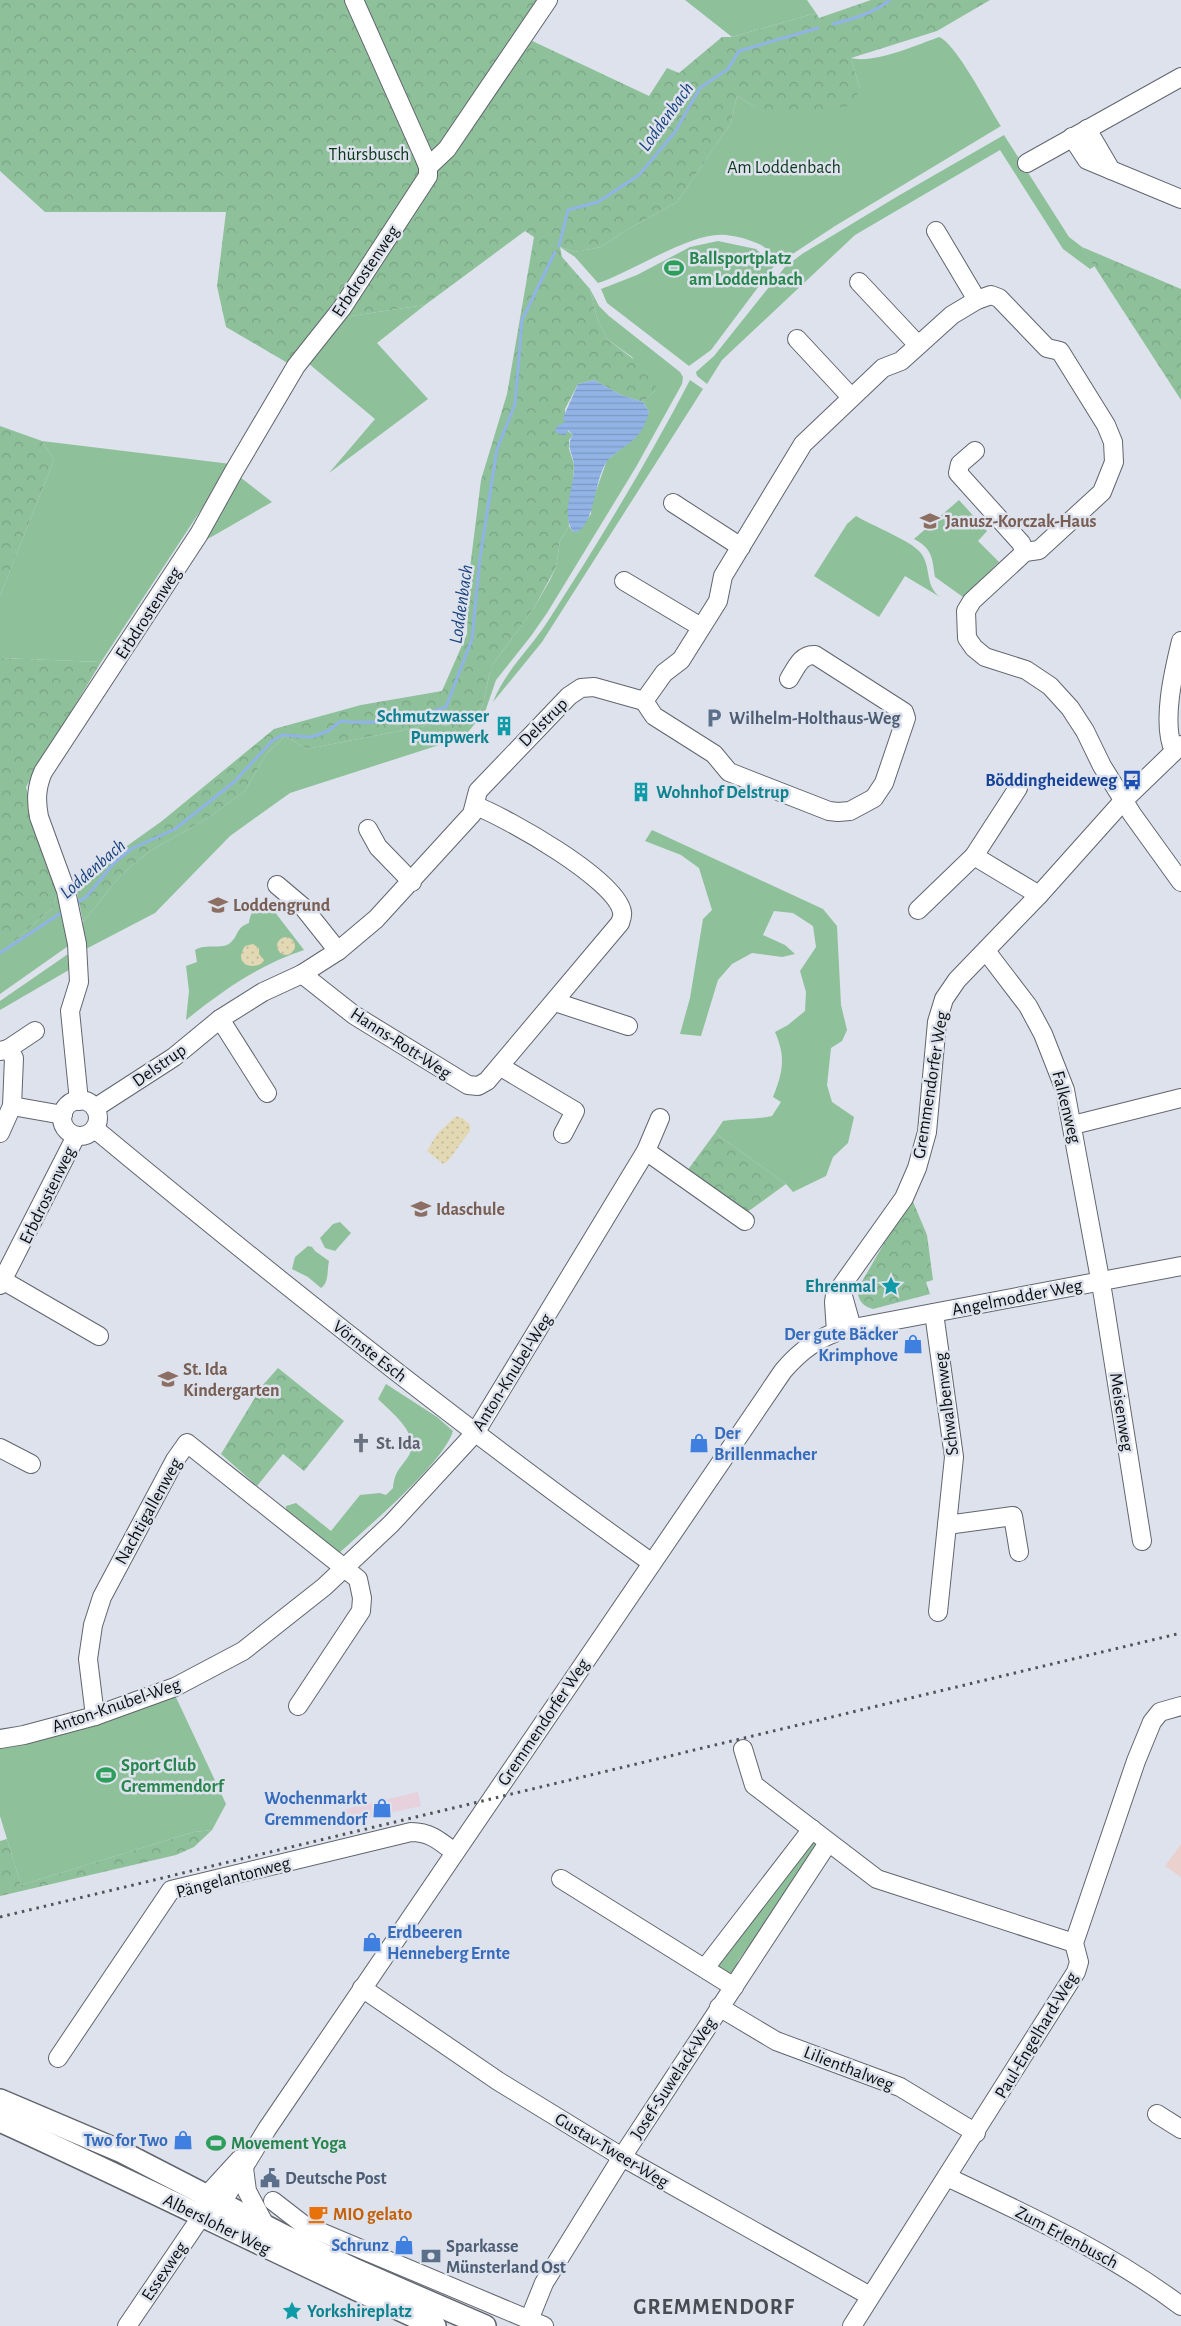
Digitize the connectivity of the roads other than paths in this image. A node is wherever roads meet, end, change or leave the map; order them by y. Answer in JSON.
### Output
{"nodes":[{"id":1,"x":354,"y":0,"type":"edge"},
{"id":2,"x":548,"y":0,"type":"edge"},
{"id":3,"x":1181,"y":77,"type":"edge"},
{"id":4,"x":1080,"y":133,"type":"junction"},
{"id":5,"x":426,"y":162,"type":"junction"},
{"id":6,"x":1027,"y":163,"type":"dead end"},
{"id":7,"x":1181,"y":199,"type":"edge"},
{"id":8,"x":936,"y":230,"type":"dead end"},
{"id":9,"x":859,"y":282,"type":"dead end"},
{"id":10,"x":976,"y":300,"type":"junction"},
{"id":11,"x":798,"y":339,"type":"dead end"},
{"id":12,"x":918,"y":345,"type":"junction"},
{"id":13,"x":851,"y":397,"type":"junction"},
{"id":14,"x":975,"y":451,"type":"dead end"},
{"id":15,"x":673,"y":503,"type":"dead end"},
{"id":16,"x":742,"y":546,"type":"junction"},
{"id":17,"x":1025,"y":552,"type":"junction"},
{"id":18,"x":624,"y":581,"type":"dead end"},
{"id":19,"x":701,"y":627,"type":"junction"},
{"id":20,"x":1181,"y":641,"type":"edge"},
{"id":21,"x":789,"y":678,"type":"dead end"},
{"id":22,"x":644,"y":700,"type":"junction"},
{"id":23,"x":1178,"y":748,"type":"edge"},
{"id":24,"x":1018,"y":788,"type":"dead end"},
{"id":25,"x":1124,"y":800,"type":"junction"},
{"id":26,"x":476,"y":806,"type":"junction"},
{"id":27,"x":368,"y":829,"type":"dead end"},
{"id":28,"x":974,"y":856,"type":"junction"},
{"id":29,"x":412,"y":882,"type":"junction"},
{"id":30,"x":1181,"y":882,"type":"edge"},
{"id":31,"x":277,"y":885,"type":"dead end"},
{"id":32,"x":1039,"y":895,"type":"junction"},
{"id":33,"x":918,"y":910,"type":"dead end"},
{"id":34,"x":338,"y":951,"type":"junction"},
{"id":35,"x":986,"y":951,"type":"junction"},
{"id":36,"x":302,"y":974,"type":"junction"},
{"id":37,"x":555,"y":1002,"type":"junction"},
{"id":38,"x":220,"y":1019,"type":"junction"},
{"id":39,"x":628,"y":1026,"type":"dead end"},
{"id":40,"x":35,"y":1031,"type":"dead end"},
{"id":41,"x":4,"y":1050,"type":"edge"},
{"id":42,"x":501,"y":1067,"type":"junction"},
{"id":43,"x":267,"y":1093,"type":"dead end"},
{"id":44,"x":1181,"y":1098,"type":"edge"},
{"id":45,"x":87,"y":1104,"type":"junction"},
{"id":46,"x":12,"y":1106,"type":"junction"},
{"id":47,"x":63,"y":1114,"type":"junction"},
{"id":48,"x":660,"y":1118,"type":"dead end"},
{"id":49,"x":1073,"y":1125,"type":"junction"},
{"id":50,"x":95,"y":1129,"type":"junction"},
{"id":51,"x":0,"y":1133,"type":"edge"},
{"id":52,"x":563,"y":1134,"type":"dead end"},
{"id":53,"x":76,"y":1136,"type":"junction"},
{"id":54,"x":646,"y":1151,"type":"junction"},
{"id":55,"x":745,"y":1221,"type":"dead end"},
{"id":56,"x":1181,"y":1266,"type":"edge"},
{"id":57,"x":1100,"y":1282,"type":"junction"},
{"id":58,"x":2,"y":1283,"type":"edge"},
{"id":59,"x":934,"y":1313,"type":"junction"},
{"id":60,"x":844,"y":1330,"type":"junction"},
{"id":61,"x":99,"y":1336,"type":"dead end"},
{"id":62,"x":475,"y":1433,"type":"junction"},
{"id":63,"x":0,"y":1448,"type":"edge"},
{"id":64,"x":31,"y":1464,"type":"dead end"},
{"id":65,"x":947,"y":1525,"type":"junction"},
{"id":66,"x":1142,"y":1541,"type":"dead end"},
{"id":67,"x":1019,"y":1552,"type":"dead end"},
{"id":68,"x":652,"y":1563,"type":"junction"},
{"id":69,"x":345,"y":1568,"type":"junction"},
{"id":70,"x":938,"y":1612,"type":"dead end"},
{"id":71,"x":298,"y":1706,"type":"dead end"},
{"id":72,"x":1181,"y":1706,"type":"edge"},
{"id":73,"x":94,"y":1716,"type":"junction"},
{"id":74,"x":0,"y":1739,"type":"edge"},
{"id":75,"x":742,"y":1749,"type":"dead end"},
{"id":76,"x":812,"y":1829,"type":"junction"},
{"id":77,"x":828,"y":1843,"type":"junction"},
{"id":78,"x":454,"y":1852,"type":"junction"},
{"id":79,"x":561,"y":1879,"type":"dead end"},
{"id":80,"x":1074,"y":1943,"type":"junction"},
{"id":81,"x":706,"y":1968,"type":"junction"},
{"id":82,"x":734,"y":1987,"type":"junction"},
{"id":83,"x":362,"y":1988,"type":"junction"},
{"id":84,"x":720,"y":2007,"type":"junction"},
{"id":85,"x":58,"y":2058,"type":"dead end"},
{"id":86,"x":0,"y":2100,"type":"edge"},
{"id":87,"x":1157,"y":2114,"type":"dead end"},
{"id":88,"x":0,"y":2121,"type":"edge"},
{"id":89,"x":267,"y":2129,"type":"junction"},
{"id":90,"x":1181,"y":2129,"type":"edge"},
{"id":91,"x":976,"y":2133,"type":"junction"},
{"id":92,"x":622,"y":2157,"type":"junction"},
{"id":93,"x":244,"y":2168,"type":"junction"},
{"id":94,"x":947,"y":2177,"type":"junction"},
{"id":95,"x":214,"y":2199,"type":"junction"},
{"id":96,"x":273,"y":2201,"type":"dead end"},
{"id":97,"x":201,"y":2217,"type":"junction"},
{"id":98,"x":266,"y":2227,"type":"junction"},
{"id":99,"x":295,"y":2231,"type":"junction"},
{"id":100,"x":870,"y":2296,"type":"junction"},
{"id":101,"x":1181,"y":2306,"type":"edge"},
{"id":102,"x":536,"y":2323,"type":"edge"},
{"id":103,"x":127,"y":2326,"type":"edge"},
{"id":104,"x":435,"y":2326,"type":"edge"},
{"id":105,"x":486,"y":2326,"type":"edge"},
{"id":106,"x":852,"y":2326,"type":"edge"}],
"edges":[{"from":1,"to":5,"type":"street"},
{"from":2,"to":5,"type":"street","name":"Erbdrostenweg"},
{"from":3,"to":4,"type":"street"},
{"from":4,"to":6,"type":"street"},
{"from":4,"to":7,"type":"street"},
{"from":5,"to":45,"type":"street","name":"Erbdrostenweg"},
{"from":8,"to":10,"type":"street"},
{"from":9,"to":12,"type":"street"},
{"from":10,"to":12,"type":"street"},
{"from":10,"to":17,"type":"street"},
{"from":11,"to":13,"type":"street"},
{"from":12,"to":13,"type":"street"},
{"from":13,"to":16,"type":"street"},
{"from":14,"to":17,"type":"street"},
{"from":15,"to":16,"type":"street"},
{"from":16,"to":19,"type":"street"},
{"from":17,"to":25,"type":"street"},
{"from":18,"to":19,"type":"street"},
{"from":19,"to":22,"type":"street"},
{"from":20,"to":23,"type":"street","name":"Gremmendorfer Weg"},
{"from":21,"to":22,"type":"street"},
{"from":22,"to":26,"type":"street","name":"Delstrup"},
{"from":23,"to":25,"type":"street","name":"Gremmendorfer Weg"},
{"from":24,"to":28,"type":"street"},
{"from":25,"to":30,"type":"street"},
{"from":25,"to":32,"type":"street","name":"Gremmendorfer Weg"},
{"from":26,"to":29,"type":"street","name":"Delstrup"},
{"from":26,"to":37,"type":"street","name":"Hanns-Rott-Weg"},
{"from":27,"to":29,"type":"street"},
{"from":28,"to":32,"type":"street"},
{"from":28,"to":33,"type":"street"},
{"from":29,"to":34,"type":"street","name":"Delstrup"},
{"from":31,"to":34,"type":"street"},
{"from":32,"to":35,"type":"street","name":"Gremmendorfer Weg"},
{"from":34,"to":36,"type":"street","name":"Delstrup"},
{"from":35,"to":49,"type":"street","name":"Falkenweg"},
{"from":35,"to":60,"type":"street","name":"Gremmendorfer Weg"},
{"from":36,"to":38,"type":"street","name":"Delstrup"},
{"from":36,"to":42,"type":"street","name":"Hanns-Rott-Weg"},
{"from":37,"to":39,"type":"street"},
{"from":37,"to":42,"type":"street","name":"Hanns-Rott-Weg"},
{"from":38,"to":43,"type":"street"},
{"from":38,"to":45,"type":"street","name":"Delstrup"},
{"from":40,"to":41,"type":"street"},
{"from":41,"to":46,"type":"street"},
{"from":42,"to":52,"type":"street"},
{"from":44,"to":49,"type":"street"},
{"from":45,"to":47,"type":"street"},
{"from":45,"to":50,"type":"street","name":"Erbdrostenweg"},
{"from":46,"to":47,"type":"street"},
{"from":46,"to":51,"type":"street"},
{"from":47,"to":53,"type":"street","name":"Erbdrostenweg"},
{"from":48,"to":54,"type":"street","name":"Anton-Knubel-Weg"},
{"from":49,"to":57,"type":"street","name":"Falkenweg"},
{"from":50,"to":53,"type":"street","name":"Erbdrostenweg"},
{"from":50,"to":62,"type":"street","name":"Vörnste Esch"},
{"from":53,"to":58,"type":"street","name":"Erbdrostenweg"},
{"from":54,"to":55,"type":"street"},
{"from":54,"to":62,"type":"street","name":"Anton-Knubel-Weg"},
{"from":56,"to":57,"type":"street","name":"Angelmodder Weg"},
{"from":57,"to":59,"type":"street","name":"Angelmodder Weg"},
{"from":57,"to":66,"type":"street","name":"Meisenweg"},
{"from":58,"to":61,"type":"street","name":"Erbdrostenweg"},
{"from":59,"to":60,"type":"street","name":"Angelmodder Weg"},
{"from":59,"to":65,"type":"street","name":"Schwalbenweg"},
{"from":60,"to":68,"type":"street","name":"Gremmendorfer Weg"},
{"from":62,"to":68,"type":"street","name":"Vörnste Esch"},
{"from":62,"to":69,"type":"street","name":"Anton-Knubel-Weg"},
{"from":63,"to":64,"type":"street"},
{"from":65,"to":67,"type":"street"},
{"from":65,"to":70,"type":"street","name":"Schwalbenweg"},
{"from":68,"to":78,"type":"street","name":"Gremmendorfer Weg"},
{"from":69,"to":71,"type":"street"},
{"from":69,"to":73,"type":"street","name":"Anton-Knubel-Weg"},
{"from":69,"to":73,"type":"street","name":"Nachtigallenweg"},
{"from":72,"to":80,"type":"street","name":"Paul-Engelhard-Weg"},
{"from":73,"to":74,"type":"street","name":"Anton-Knubel-Weg"},
{"from":75,"to":76,"type":"street"},
{"from":76,"to":77,"type":"street"},
{"from":76,"to":81,"type":"street"},
{"from":77,"to":80,"type":"street"},
{"from":77,"to":82,"type":"street","name":"Josef-Suwelack-Weg"},
{"from":78,"to":83,"type":"street","name":"Gremmendorfer Weg"},
{"from":78,"to":85,"type":"street","name":"Pängelantonweg"},
{"from":79,"to":81,"type":"street"},
{"from":80,"to":91,"type":"street","name":"Paul-Engelhard-Weg"},
{"from":81,"to":82,"type":"street"},
{"from":82,"to":84,"type":"street","name":"Josef-Suwelack-Weg"},
{"from":83,"to":89,"type":"street","name":"Gremmendorfer Weg"},
{"from":83,"to":92,"type":"street","name":"Gustav-Tweer-Weg"},
{"from":84,"to":91,"type":"street","name":"Lilienthalweg"},
{"from":84,"to":92,"type":"street","name":"Josef-Suwelack-Weg"},
{"from":86,"to":95,"type":"main road","name":"Albersloher Weg"},
{"from":87,"to":90,"type":"street"},
{"from":88,"to":97,"type":"main road","name":"Albersloher Weg"},
{"from":89,"to":93,"type":"street","name":"Gremmendorfer Weg"},
{"from":89,"to":95,"type":"street","name":"Gremmendorfer Weg"},
{"from":91,"to":94,"type":"street","name":"Paul-Engelhard-Weg"},
{"from":92,"to":100,"type":"street","name":"Gustav-Tweer-Weg"},
{"from":92,"to":102,"type":"street","name":"Josef-Suwelack-Weg"},
{"from":93,"to":95,"type":"street","name":"Gremmendorfer Weg"},
{"from":93,"to":98,"type":"street"},
{"from":94,"to":100,"type":"street","name":"Paul-Engelhard-Weg"},
{"from":94,"to":101,"type":"street","name":"Zum Erlenbusch"},
{"from":95,"to":97,"type":"street","name":"Gremmendorfer Weg"},
{"from":95,"to":98,"type":"main road","name":"Albersloher Weg"},
{"from":96,"to":99,"type":"street","name":"Albersloher Weg"},
{"from":97,"to":103,"type":"street","name":"Essexweg"},
{"from":97,"to":104,"type":"main road","name":"Albersloher Weg"},
{"from":98,"to":99,"type":"main road","name":"Albersloher Weg"},
{"from":99,"to":102,"type":"street","name":"Albersloher Weg"},
{"from":99,"to":105,"type":"main road","name":"Albersloher Weg"},
{"from":100,"to":106,"type":"street","name":"Paul-Engelhard-Weg"}]}
